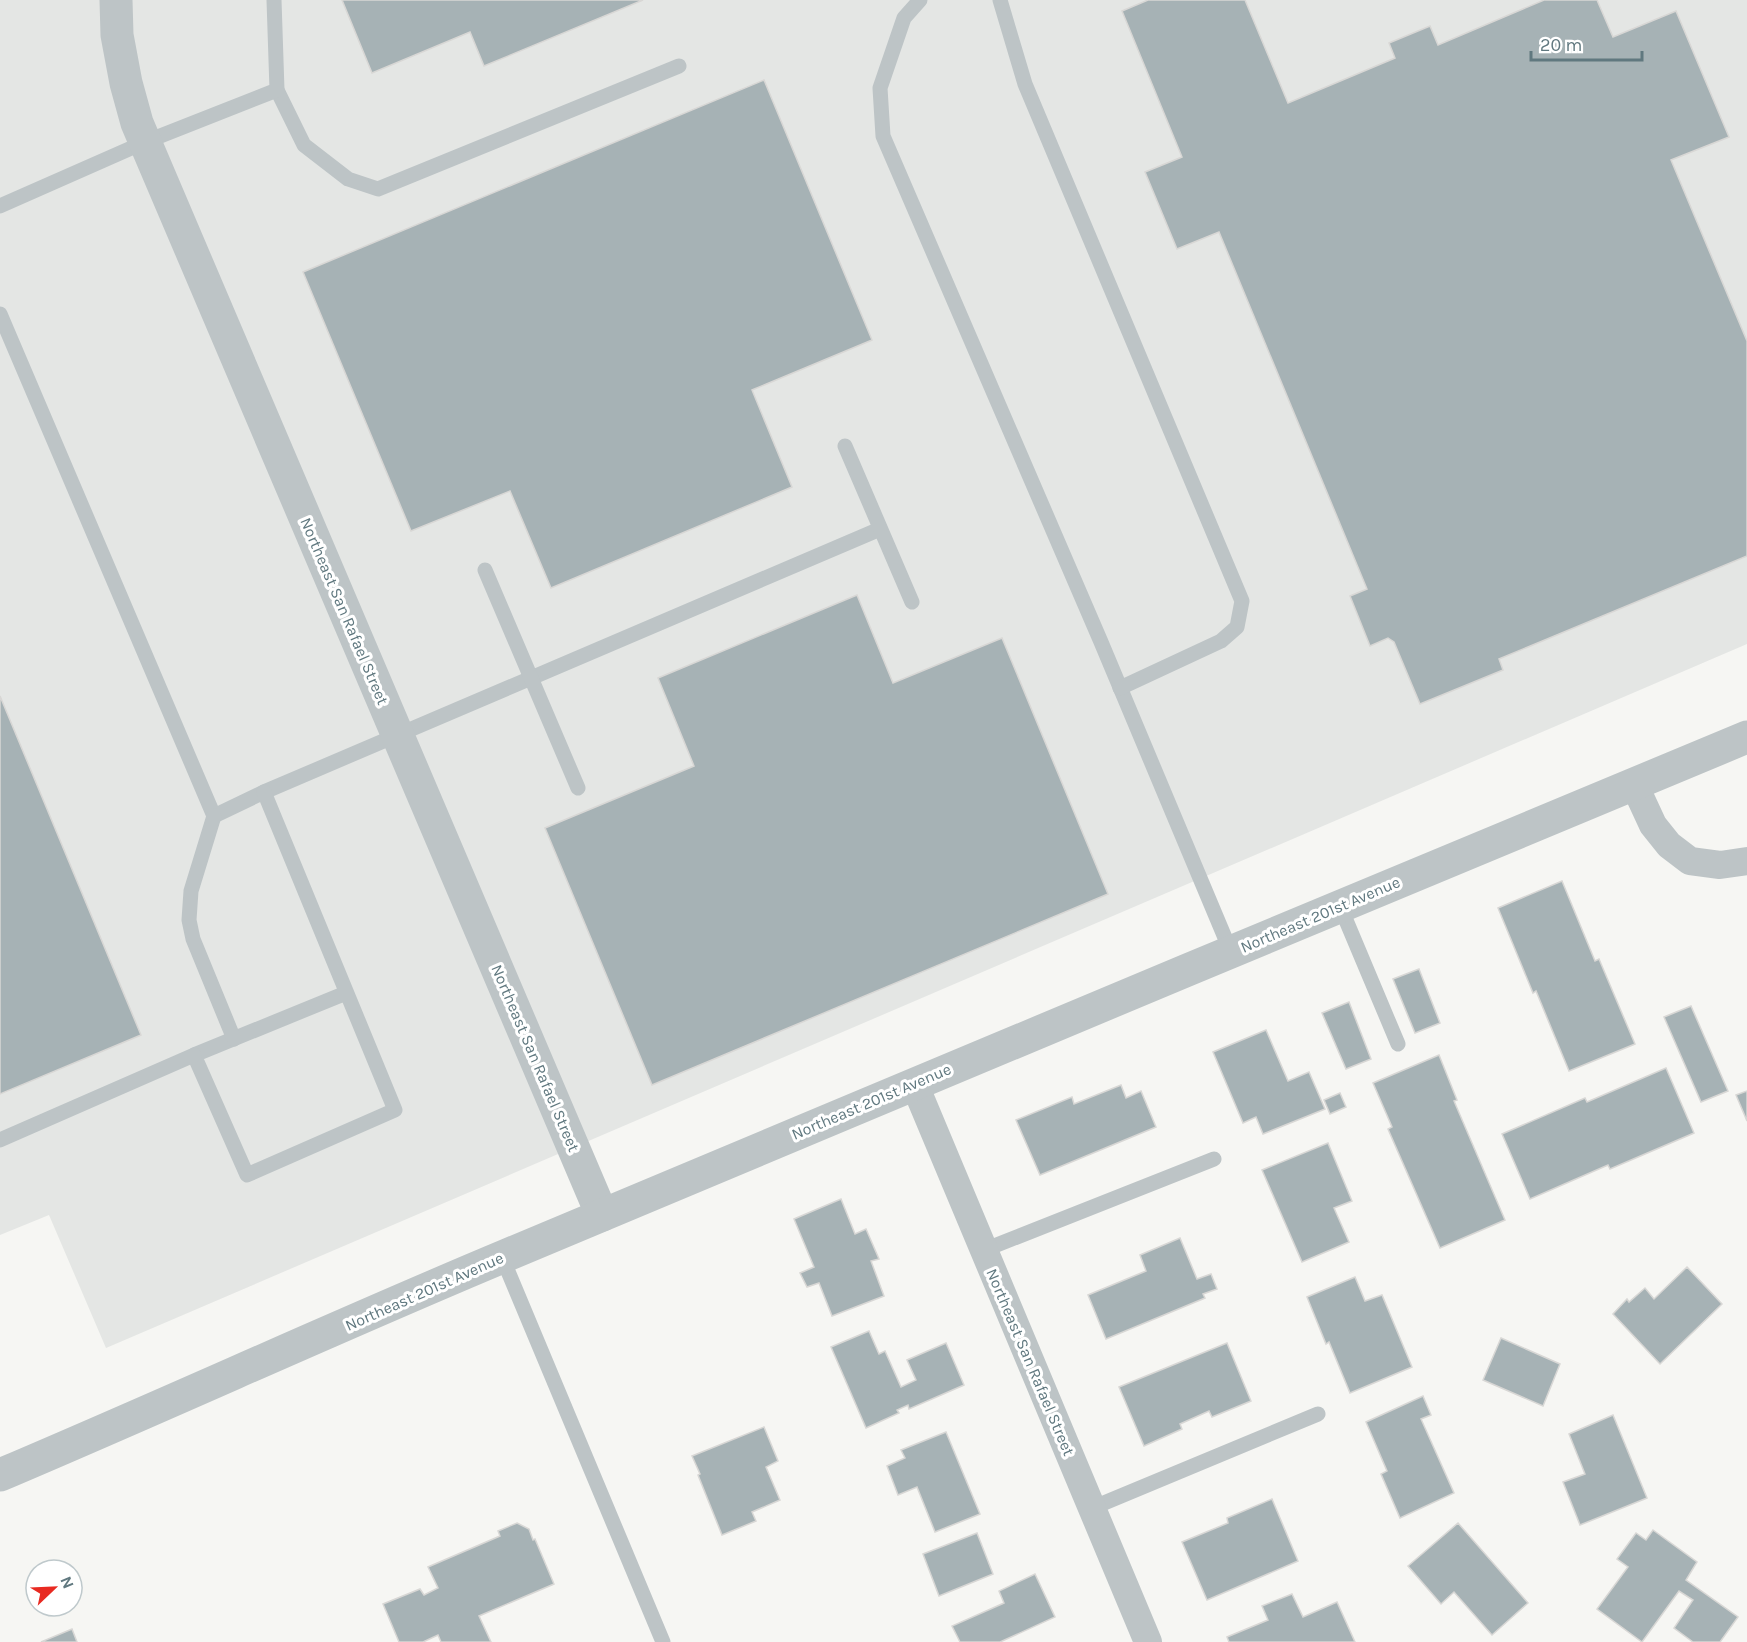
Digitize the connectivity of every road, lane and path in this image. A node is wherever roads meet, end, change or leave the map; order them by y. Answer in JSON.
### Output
{"nodes":[{"id":1,"x":116,"y":0,"type":"edge"},
{"id":2,"x":274,"y":0,"type":"edge"},
{"id":3,"x":920,"y":0,"type":"edge"},
{"id":4,"x":1000,"y":0,"type":"edge"},
{"id":5,"x":679,"y":66,"type":"dead end"},
{"id":6,"x":277,"y":90,"type":"junction"},
{"id":7,"x":145,"y":142,"type":"junction"},
{"id":8,"x":0,"y":206,"type":"edge"},
{"id":9,"x":0,"y":314,"type":"edge"},
{"id":10,"x":845,"y":447,"type":"dead end"},
{"id":11,"x":880,"y":529,"type":"junction"},
{"id":12,"x":486,"y":570,"type":"dead end"},
{"id":13,"x":912,"y":602,"type":"dead end"},
{"id":14,"x":531,"y":677,"type":"junction"},
{"id":15,"x":1120,"y":688,"type":"junction"},
{"id":16,"x":398,"y":735,"type":"junction"},
{"id":17,"x":1747,"y":737,"type":"edge"},
{"id":18,"x":1634,"y":784,"type":"junction"},
{"id":19,"x":578,"y":788,"type":"dead end"},
{"id":20,"x":264,"y":792,"type":"junction"},
{"id":21,"x":214,"y":816,"type":"junction"},
{"id":22,"x":1747,"y":861,"type":"edge"},
{"id":23,"x":1340,"y":906,"type":"junction"},
{"id":24,"x":1231,"y":952,"type":"junction"},
{"id":25,"x":346,"y":993,"type":"junction"},
{"id":26,"x":234,"y":1039,"type":"junction"},
{"id":27,"x":1398,"y":1044,"type":"dead end"},
{"id":28,"x":194,"y":1055,"type":"junction"},
{"id":29,"x":914,"y":1083,"type":"junction"},
{"id":30,"x":0,"y":1140,"type":"edge"},
{"id":31,"x":1214,"y":1160,"type":"dead end"},
{"id":32,"x":602,"y":1215,"type":"junction"},
{"id":33,"x":984,"y":1250,"type":"junction"},
{"id":34,"x":502,"y":1257,"type":"junction"},
{"id":35,"x":1318,"y":1414,"type":"dead end"},
{"id":36,"x":0,"y":1475,"type":"edge"},
{"id":37,"x":1092,"y":1508,"type":"junction"},
{"id":38,"x":663,"y":1642,"type":"edge"},
{"id":39,"x":1148,"y":1642,"type":"edge"}],
"edges":[{"from":1,"to":7,"type":"street","name":"Northeast San Rafael Street"},
{"from":2,"to":6,"type":"lane"},
{"from":3,"to":15,"type":"lane"},
{"from":4,"to":15,"type":"lane"},
{"from":5,"to":6,"type":"lane"},
{"from":6,"to":7,"type":"lane"},
{"from":7,"to":8,"type":"lane"},
{"from":7,"to":16,"type":"street","name":"Northeast San Rafael Street"},
{"from":9,"to":21,"type":"lane"},
{"from":10,"to":11,"type":"lane"},
{"from":11,"to":13,"type":"lane"},
{"from":11,"to":14,"type":"lane"},
{"from":12,"to":14,"type":"lane"},
{"from":14,"to":16,"type":"lane"},
{"from":14,"to":19,"type":"lane"},
{"from":15,"to":24,"type":"lane"},
{"from":16,"to":20,"type":"lane"},
{"from":16,"to":32,"type":"street","name":"Northeast San Rafael Street"},
{"from":17,"to":18,"type":"street","name":"Northeast 201st Avenue"},
{"from":18,"to":22,"type":"street"},
{"from":18,"to":23,"type":"street","name":"Northeast 201st Avenue"},
{"from":20,"to":21,"type":"lane"},
{"from":20,"to":25,"type":"lane"},
{"from":21,"to":26,"type":"lane"},
{"from":23,"to":24,"type":"street","name":"Northeast 201st Avenue"},
{"from":23,"to":27,"type":"lane"},
{"from":24,"to":29,"type":"street","name":"Northeast 201st Avenue"},
{"from":25,"to":26,"type":"lane"},
{"from":25,"to":28,"type":"lane"},
{"from":26,"to":28,"type":"lane"},
{"from":28,"to":30,"type":"lane"},
{"from":29,"to":32,"type":"street","name":"Northeast 201st Avenue"},
{"from":29,"to":33,"type":"street","name":"Northeast San Rafael Street"},
{"from":31,"to":33,"type":"lane"},
{"from":32,"to":34,"type":"street","name":"Northeast 201st Avenue"},
{"from":33,"to":37,"type":"street","name":"Northeast San Rafael Street"},
{"from":34,"to":36,"type":"street","name":"Northeast 201st Avenue"},
{"from":34,"to":38,"type":"lane"},
{"from":35,"to":37,"type":"lane"},
{"from":37,"to":39,"type":"street","name":"Northeast San Rafael Street"}]}
